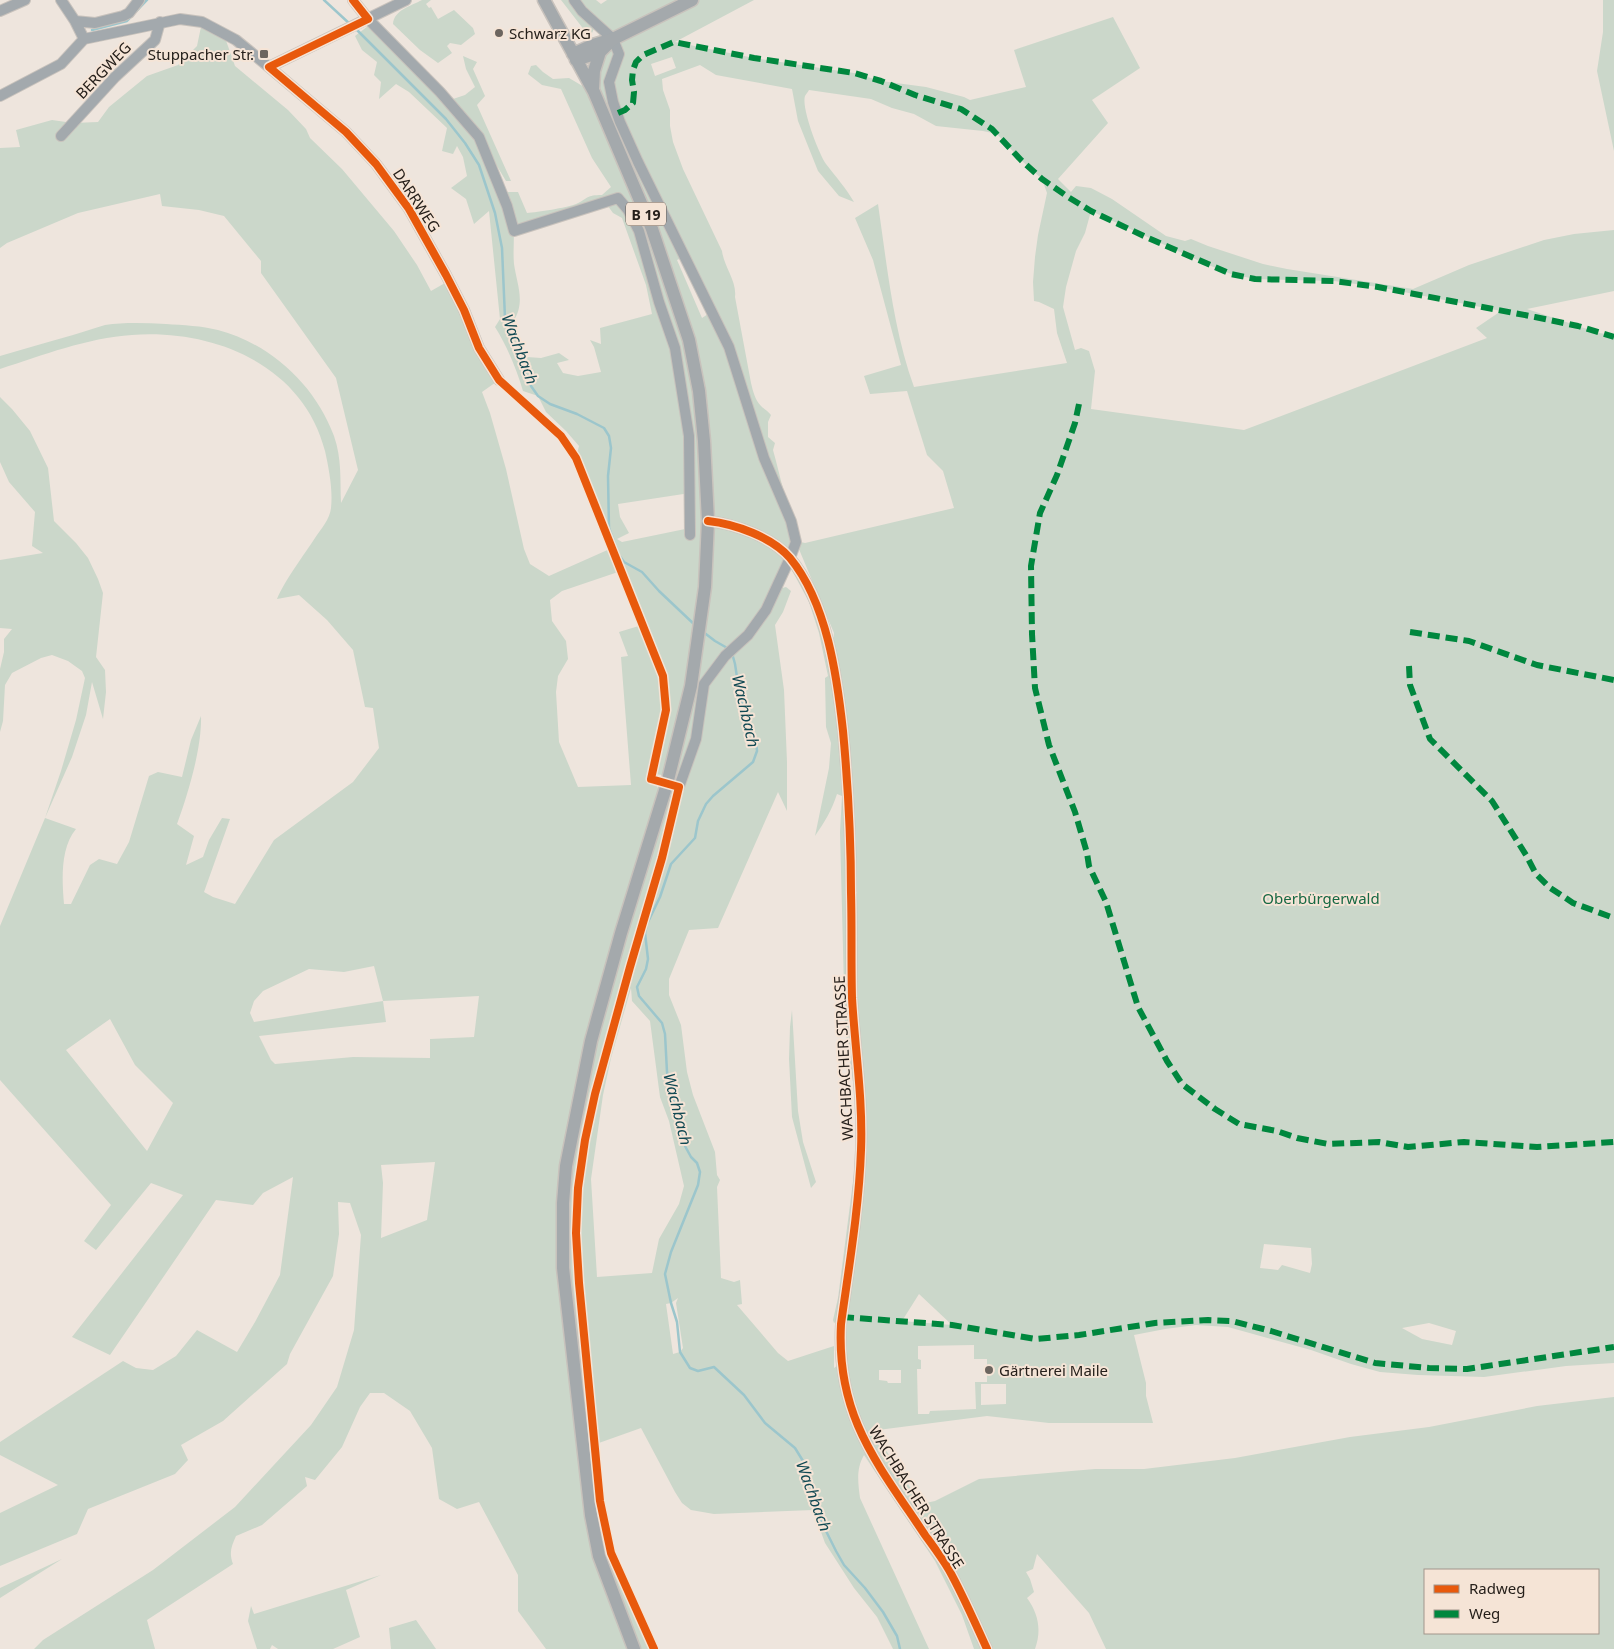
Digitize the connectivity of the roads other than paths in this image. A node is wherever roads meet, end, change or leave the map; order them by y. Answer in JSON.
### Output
{"nodes":[{"id":1,"x":24,"y":0,"type":"edge"},
{"id":2,"x":61,"y":0,"type":"edge"},
{"id":3,"x":139,"y":0,"type":"edge"},
{"id":4,"x":353,"y":0,"type":"edge"},
{"id":5,"x":406,"y":0,"type":"edge"},
{"id":6,"x":544,"y":0,"type":"edge"},
{"id":7,"x":574,"y":0,"type":"edge"},
{"id":8,"x":692,"y":0,"type":"edge"},
{"id":9,"x":0,"y":11,"type":"edge"},
{"id":10,"x":75,"y":21,"type":"junction"},
{"id":11,"x":364,"y":21,"type":"junction"},
{"id":12,"x":160,"y":22,"type":"junction"},
{"id":13,"x":562,"y":33,"type":"junction"},
{"id":14,"x":84,"y":39,"type":"junction"},
{"id":15,"x":613,"y":39,"type":"junction"},
{"id":16,"x":596,"y":48,"type":"junction"},
{"id":17,"x":574,"y":57,"type":"junction"},
{"id":18,"x":269,"y":67,"type":"junction"},
{"id":19,"x":594,"y":92,"type":"junction"},
{"id":20,"x":0,"y":96,"type":"edge"},
{"id":21,"x":61,"y":136,"type":"dead end"},
{"id":22,"x":499,"y":380,"type":"dead end"},
{"id":23,"x":708,"y":521,"type":"junction"},
{"id":24,"x":690,"y":535,"type":"dead end"},
{"id":25,"x":790,"y":558,"type":"junction"},
{"id":26,"x":667,"y":784,"type":"junction"},
{"id":27,"x":634,"y":1649,"type":"edge"},
{"id":28,"x":987,"y":1649,"type":"edge"}],
"edges":[{"from":1,"to":9,"type":"street"},
{"from":2,"to":10,"type":"street"},
{"from":3,"to":10,"type":"street"},
{"from":4,"to":11,"type":"street"},
{"from":5,"to":11,"type":"street"},
{"from":6,"to":13,"type":"main road"},
{"from":7,"to":15,"type":"street"},
{"from":8,"to":15,"type":"main road"},
{"from":10,"to":14,"type":"street"},
{"from":11,"to":18,"type":"street"},
{"from":11,"to":24,"type":"street"},
{"from":12,"to":14,"type":"street","name":"DARRWEG"},
{"from":12,"to":18,"type":"street","name":"DARRWEG"},
{"from":12,"to":21,"type":"street","name":"BERGWEG"},
{"from":13,"to":16,"type":"main road"},
{"from":13,"to":17,"type":"main road"},
{"from":14,"to":20,"type":"street"},
{"from":15,"to":16,"type":"main road"},
{"from":15,"to":25,"type":"street"},
{"from":16,"to":17,"type":"main road"},
{"from":16,"to":19,"type":"main road","number":"B 19"},
{"from":17,"to":19,"type":"main road","number":"B 19"},
{"from":18,"to":22,"type":"street","name":"DARRWEG"},
{"from":19,"to":23,"type":"main road","number":"B 19"},
{"from":23,"to":25,"type":"street","name":"WACHBACHER STRASSE"},
{"from":23,"to":26,"type":"main road","number":"B 19"},
{"from":25,"to":26,"type":"street"},
{"from":25,"to":28,"type":"street","name":"WACHBACHER STRASSE"},
{"from":26,"to":27,"type":"main road","number":"B 19"}]}
